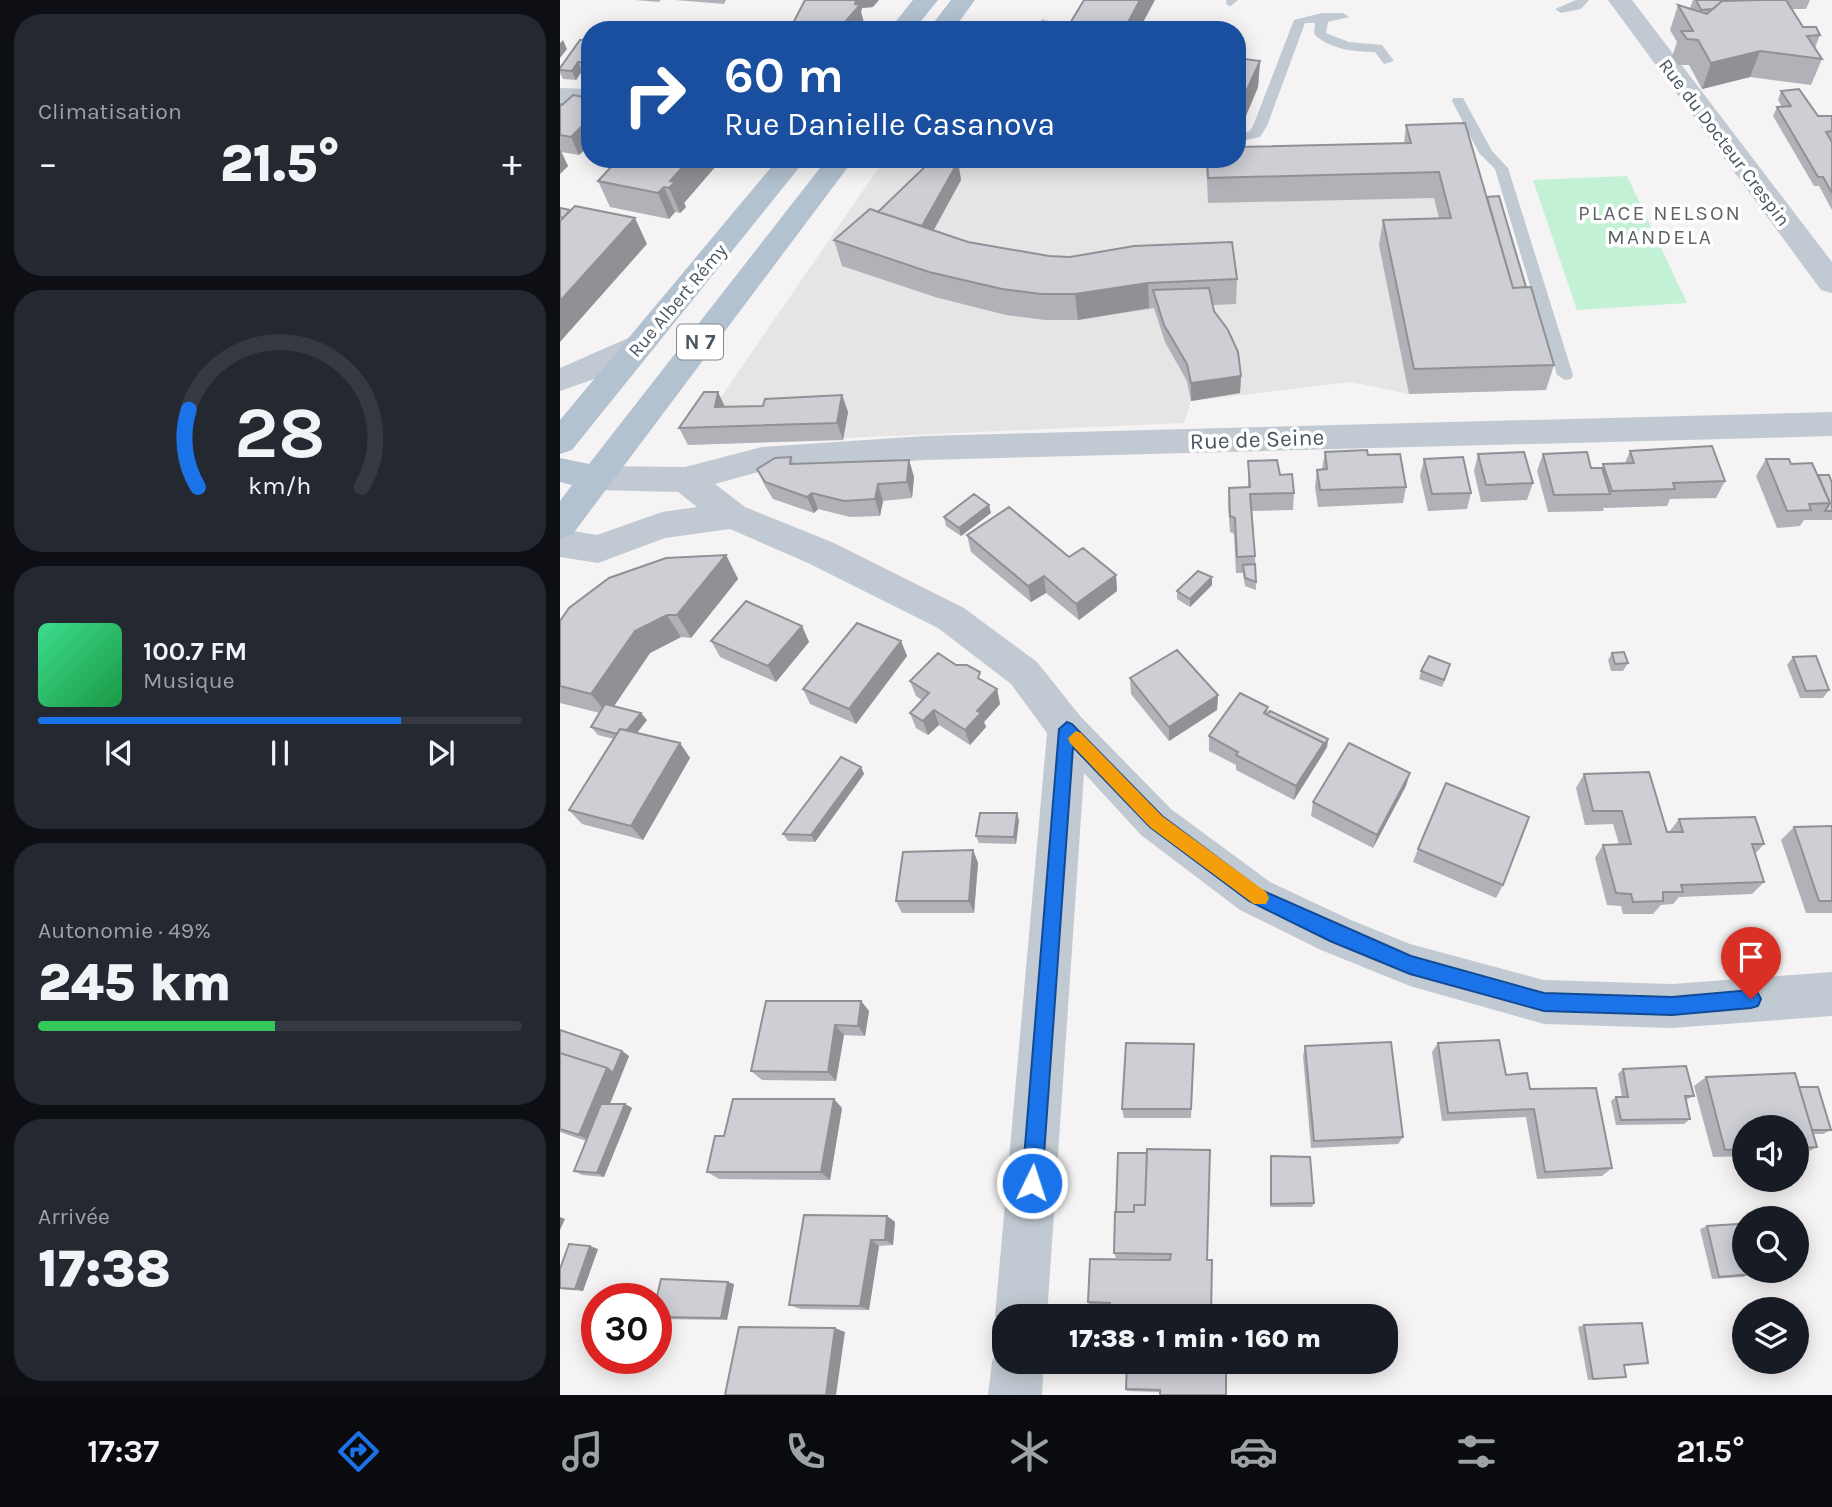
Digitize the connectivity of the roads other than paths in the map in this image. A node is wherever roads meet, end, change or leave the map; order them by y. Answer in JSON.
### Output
{"nodes":[{"id":1,"x":926,"y":0,"type":"edge"},
{"id":2,"x":963,"y":0,"type":"edge"},
{"id":3,"x":1317,"y":0,"type":"edge"},
{"id":4,"x":1583,"y":0,"type":"edge"},
{"id":5,"x":1619,"y":0,"type":"edge"},
{"id":6,"x":1561,"y":9,"type":"dead end"},
{"id":7,"x":1320,"y":17,"type":"junction"},
{"id":8,"x":1343,"y":17,"type":"dead end"},
{"id":9,"x":908,"y":21,"type":"edge"},
{"id":10,"x":947,"y":21,"type":"edge"},
{"id":11,"x":1388,"y":61,"type":"dead end"},
{"id":12,"x":1458,"y":101,"type":"dead end"},
{"id":13,"x":1246,"y":136,"type":"edge"},
{"id":14,"x":786,"y":168,"type":"edge"},
{"id":15,"x":834,"y":168,"type":"edge"},
{"id":16,"x":1832,"y":283,"type":"edge"},
{"id":17,"x":642,"y":342,"type":"junction"},
{"id":18,"x":1565,"y":375,"type":"dead end"},
{"id":19,"x":560,"y":380,"type":"edge"},
{"id":20,"x":1832,"y":424,"type":"edge"},
{"id":21,"x":560,"y":442,"type":"edge"},
{"id":22,"x":560,"y":470,"type":"edge"},
{"id":23,"x":597,"y":478,"type":"junction"},
{"id":24,"x":685,"y":480,"type":"junction"},
{"id":25,"x":733,"y":516,"type":"junction"},
{"id":26,"x":560,"y":526,"type":"edge"},
{"id":27,"x":560,"y":543,"type":"edge"},
{"id":28,"x":1067,"y":729,"type":"junction"},
{"id":29,"x":1832,"y":994,"type":"edge"},
{"id":30,"x":1022,"y":1304,"type":"edge"},
{"id":31,"x":1017,"y":1374,"type":"edge"},
{"id":32,"x":1015,"y":1395,"type":"edge"}],
"edges":[{"from":1,"to":9,"type":"main road"},
{"from":2,"to":10,"type":"main road"},
{"from":3,"to":7,"type":"lane"},
{"from":4,"to":6,"type":"lane"},
{"from":5,"to":16,"type":"street","name":"Rue du Docteur Crespin"},
{"from":7,"to":8,"type":"lane"},
{"from":7,"to":11,"type":"lane"},
{"from":7,"to":13,"type":"lane"},
{"from":12,"to":18,"type":"lane"},
{"from":14,"to":17,"type":"main road","name":"Rue Albert Rémy","number":"N 7"},
{"from":15,"to":23,"type":"main road","name":"Rue Albert Rémy","number":"N 7"},
{"from":17,"to":19,"type":"street"},
{"from":17,"to":21,"type":"main road","name":"Rue Albert Rémy","number":"N 7"},
{"from":20,"to":24,"type":"street","name":"Rue de Seine"},
{"from":22,"to":23,"type":"main road"},
{"from":23,"to":24,"type":"street","name":"Rue de Seine"},
{"from":23,"to":26,"type":"main road","name":"Rue Albert Rémy","number":"N 7"},
{"from":24,"to":25,"type":"street"},
{"from":25,"to":27,"type":"street"},
{"from":25,"to":28,"type":"street"},
{"from":28,"to":29,"type":"street"},
{"from":28,"to":30,"type":"street"},
{"from":31,"to":32,"type":"street"}]}
